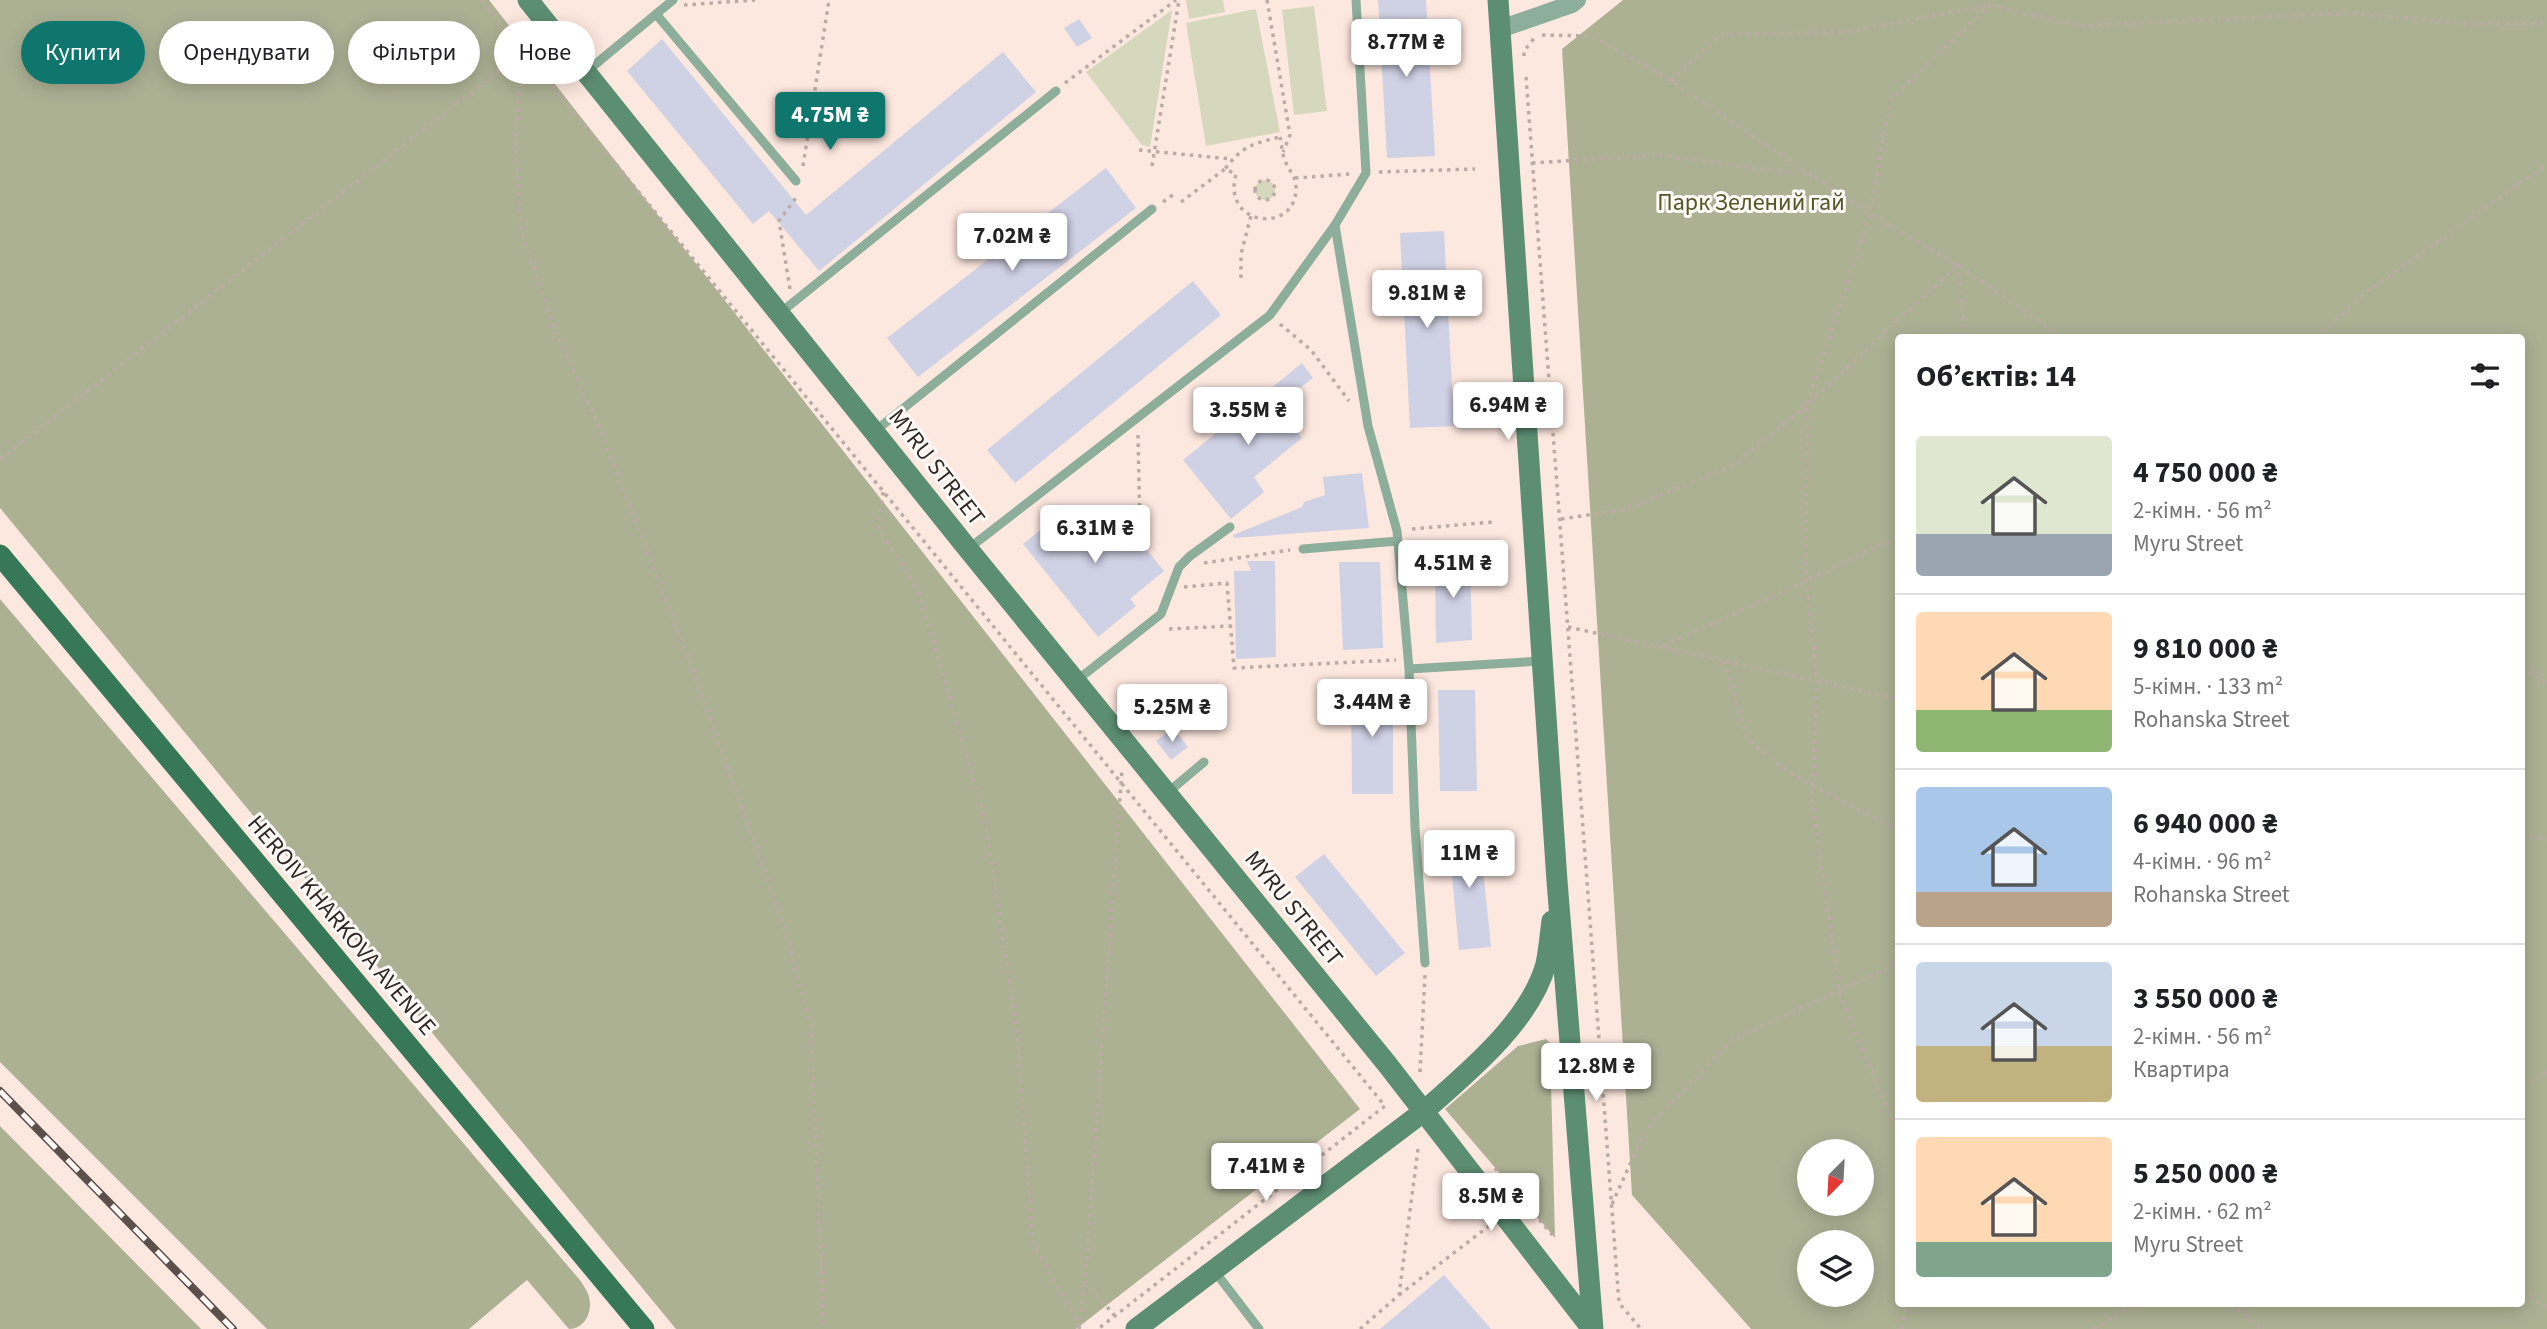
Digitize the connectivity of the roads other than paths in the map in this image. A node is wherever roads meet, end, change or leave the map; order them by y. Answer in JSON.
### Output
{"nodes":[{"id":1,"x":528,"y":0,"type":"edge"},
{"id":2,"x":673,"y":0,"type":"edge"},
{"id":3,"x":1356,"y":0,"type":"edge"},
{"id":4,"x":1498,"y":0,"type":"edge"},
{"id":5,"x":1577,"y":0,"type":"edge"},
{"id":6,"x":656,"y":14,"type":"junction"},
{"id":7,"x":545,"y":21,"type":"edge"},
{"id":8,"x":1500,"y":29,"type":"junction"},
{"id":9,"x":595,"y":65,"type":"edge"},
{"id":10,"x":595,"y":82,"type":"edge"},
{"id":11,"x":1056,"y":91,"type":"dead end"},
{"id":12,"x":796,"y":181,"type":"dead end"},
{"id":13,"x":1152,"y":209,"type":"dead end"},
{"id":14,"x":1335,"y":225,"type":"junction"},
{"id":15,"x":786,"y":305,"type":"junction"},
{"id":16,"x":876,"y":431,"type":"junction"},
{"id":17,"x":1230,"y":527,"type":"dead end"},
{"id":18,"x":1397,"y":536,"type":"junction"},
{"id":19,"x":968,"y":549,"type":"junction"},
{"id":20,"x":1303,"y":549,"type":"road end"},
{"id":21,"x":0,"y":555,"type":"edge"},
{"id":22,"x":1543,"y":661,"type":"junction"},
{"id":23,"x":1409,"y":665,"type":"junction"},
{"id":24,"x":1076,"y":681,"type":"junction"},
{"id":25,"x":1204,"y":762,"type":"dead end"},
{"id":26,"x":1167,"y":793,"type":"junction"},
{"id":27,"x":1557,"y":881,"type":"junction"},
{"id":28,"x":1425,"y":962,"type":"road end"},
{"id":29,"x":1423,"y":1112,"type":"junction"},
{"id":30,"x":1213,"y":1269,"type":"junction"},
{"id":31,"x":643,"y":1329,"type":"edge"},
{"id":32,"x":1136,"y":1329,"type":"edge"},
{"id":33,"x":1259,"y":1329,"type":"edge"},
{"id":34,"x":1592,"y":1329,"type":"edge"}],
"edges":[{"from":1,"to":7,"type":"street","name":"MYRU STREET"},
{"from":2,"to":6,"type":"lane"},
{"from":3,"to":14,"type":"lane"},
{"from":4,"to":8,"type":"street"},
{"from":5,"to":8,"type":"street"},
{"from":6,"to":9,"type":"lane"},
{"from":6,"to":12,"type":"lane"},
{"from":8,"to":22,"type":"street"},
{"from":10,"to":15,"type":"street","name":"MYRU STREET"},
{"from":11,"to":15,"type":"lane"},
{"from":13,"to":16,"type":"lane"},
{"from":14,"to":18,"type":"lane"},
{"from":14,"to":19,"type":"lane"},
{"from":15,"to":16,"type":"street","name":"MYRU STREET"},
{"from":16,"to":19,"type":"street","name":"MYRU STREET"},
{"from":17,"to":24,"type":"lane"},
{"from":18,"to":20,"type":"lane"},
{"from":18,"to":23,"type":"lane"},
{"from":19,"to":24,"type":"street","name":"MYRU STREET"},
{"from":21,"to":31,"type":"main road","name":"HEROIV KHARKOVA AVENUE"},
{"from":22,"to":23,"type":"lane"},
{"from":22,"to":27,"type":"street"},
{"from":23,"to":28,"type":"lane"},
{"from":24,"to":26,"type":"street","name":"MYRU STREET"},
{"from":25,"to":26,"type":"lane"},
{"from":26,"to":29,"type":"street","name":"MYRU STREET"},
{"from":27,"to":29,"type":"street"},
{"from":27,"to":34,"type":"street"},
{"from":29,"to":30,"type":"street"},
{"from":29,"to":34,"type":"street","name":"MYRU STREET"},
{"from":30,"to":32,"type":"street"},
{"from":30,"to":33,"type":"lane"}]}
